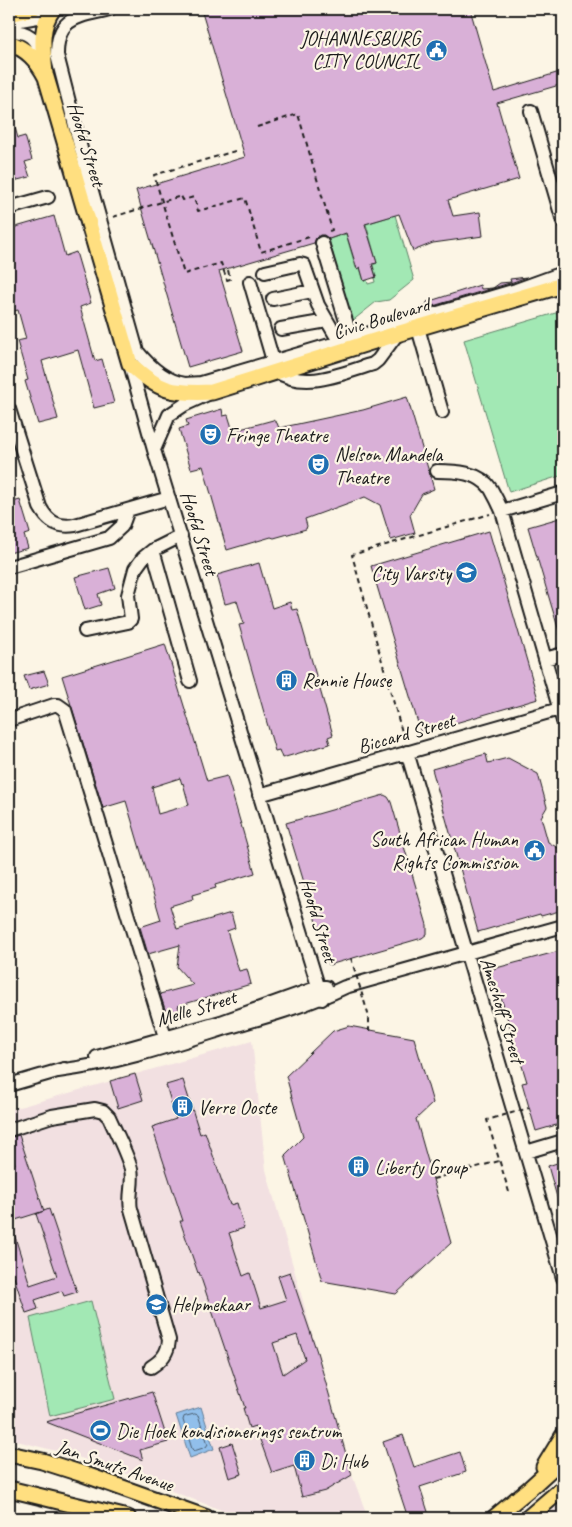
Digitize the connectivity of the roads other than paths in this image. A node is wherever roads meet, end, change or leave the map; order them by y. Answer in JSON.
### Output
{"nodes":[{"id":1,"x":32,"y":9,"type":"edge"},
{"id":2,"x":110,"y":9,"type":"edge"},
{"id":3,"x":51,"y":12,"type":"edge"},
{"id":4,"x":9,"y":14,"type":"edge"},
{"id":5,"x":9,"y":22,"type":"edge"},
{"id":6,"x":9,"y":31,"type":"edge"},
{"id":7,"x":9,"y":43,"type":"edge"},
{"id":8,"x":44,"y":60,"type":"junction"},
{"id":9,"x":46,"y":77,"type":"junction"},
{"id":10,"x":531,"y":111,"type":"dead end"},
{"id":11,"x":91,"y":188,"type":"junction"},
{"id":12,"x":48,"y":197,"type":"dead end"},
{"id":13,"x":9,"y":208,"type":"edge"},
{"id":14,"x":563,"y":221,"type":"edge"},
{"id":15,"x":320,"y":237,"type":"road end"},
{"id":16,"x":265,"y":272,"type":"dead end"},
{"id":17,"x":563,"y":273,"type":"edge"},
{"id":18,"x":250,"y":282,"type":"dead end"},
{"id":19,"x":563,"y":285,"type":"edge"},
{"id":20,"x":312,"y":291,"type":"junction"},
{"id":21,"x":273,"y":299,"type":"dead end"},
{"id":22,"x":327,"y":321,"type":"junction"},
{"id":23,"x":418,"y":328,"type":"junction"},
{"id":24,"x":281,"y":329,"type":"dead end"},
{"id":25,"x":398,"y":333,"type":"junction"},
{"id":26,"x":347,"y":344,"type":"junction"},
{"id":27,"x":130,"y":364,"type":"junction"},
{"id":28,"x":275,"y":366,"type":"junction"},
{"id":29,"x":212,"y":392,"type":"junction"},
{"id":30,"x":9,"y":409,"type":"edge"},
{"id":31,"x":442,"y":412,"type":"dead end"},
{"id":32,"x":154,"y":450,"type":"junction"},
{"id":33,"x":437,"y":471,"type":"dead end"},
{"id":34,"x":563,"y":493,"type":"edge"},
{"id":35,"x":169,"y":498,"type":"junction"},
{"id":36,"x":128,"y":510,"type":"junction"},
{"id":37,"x":502,"y":510,"type":"junction"},
{"id":38,"x":180,"y":536,"type":"junction"},
{"id":39,"x":153,"y":550,"type":"junction"},
{"id":40,"x":9,"y":567,"type":"edge"},
{"id":41,"x":85,"y":631,"type":"dead end"},
{"id":42,"x":563,"y":654,"type":"edge"},
{"id":43,"x":545,"y":659,"type":"junction"},
{"id":44,"x":190,"y":681,"type":"dead end"},
{"id":45,"x":562,"y":713,"type":"edge"},
{"id":46,"x":9,"y":720,"type":"edge"},
{"id":47,"x":407,"y":752,"type":"junction"},
{"id":48,"x":260,"y":795,"type":"junction"},
{"id":49,"x":563,"y":926,"type":"edge"},
{"id":50,"x":467,"y":954,"type":"junction"},
{"id":51,"x":320,"y":993,"type":"junction"},
{"id":52,"x":165,"y":1037,"type":"junction"},
{"id":53,"x":58,"y":1071,"type":"junction"},
{"id":54,"x":9,"y":1085,"type":"edge"},
{"id":55,"x":9,"y":1130,"type":"edge"},
{"id":56,"x":563,"y":1141,"type":"edge"},
{"id":57,"x":526,"y":1152,"type":"junction"},
{"id":58,"x":563,"y":1278,"type":"edge"},
{"id":59,"x":151,"y":1367,"type":"dead end"},
{"id":60,"x":563,"y":1436,"type":"edge"},
{"id":61,"x":9,"y":1454,"type":"edge"},
{"id":62,"x":563,"y":1458,"type":"edge"},
{"id":63,"x":9,"y":1488,"type":"edge"},
{"id":64,"x":563,"y":1488,"type":"edge"},
{"id":65,"x":529,"y":1489,"type":"junction"},
{"id":66,"x":128,"y":1518,"type":"edge"},
{"id":67,"x":208,"y":1518,"type":"edge"},
{"id":68,"x":494,"y":1518,"type":"edge"},
{"id":69,"x":528,"y":1518,"type":"edge"}],
"edges":[{"from":1,"to":4,"type":"main road"},
{"from":2,"to":11,"type":"street"},
{"from":3,"to":5,"type":"street"},
{"from":3,"to":8,"type":"main road"},
{"from":6,"to":8,"type":"street"},
{"from":7,"to":9,"type":"main road"},
{"from":8,"to":9,"type":"main road"},
{"from":8,"to":11,"type":"street"},
{"from":9,"to":27,"type":"main road","name":"Hoofd Street"},
{"from":10,"to":14,"type":"street"},
{"from":11,"to":28,"type":"street"},
{"from":12,"to":13,"type":"street"},
{"from":15,"to":26,"type":"street"},
{"from":16,"to":20,"type":"street"},
{"from":17,"to":26,"type":"street"},
{"from":18,"to":28,"type":"street"},
{"from":19,"to":23,"type":"main road","name":"Civic Boulevard"},
{"from":20,"to":21,"type":"street"},
{"from":20,"to":22,"type":"street"},
{"from":22,"to":24,"type":"street"},
{"from":22,"to":26,"type":"street"},
{"from":23,"to":25,"type":"main road","name":"Civic Boulevard"},
{"from":23,"to":31,"type":"street"},
{"from":25,"to":26,"type":"main road","name":"Civic Boulevard"},
{"from":25,"to":28,"type":"street"},
{"from":26,"to":28,"type":"main road","name":"Civic Boulevard"},
{"from":27,"to":29,"type":"main road","name":"Civic Boulevard"},
{"from":27,"to":32,"type":"street","name":"Hoofd Street"},
{"from":28,"to":29,"type":"main road","name":"Civic Boulevard"},
{"from":29,"to":32,"type":"street","name":"Civic Boulevard"},
{"from":30,"to":36,"type":"street"},
{"from":32,"to":35,"type":"street","name":"Hoofd Street"},
{"from":33,"to":37,"type":"street"},
{"from":34,"to":37,"type":"street"},
{"from":35,"to":36,"type":"street"},
{"from":35,"to":38,"type":"street","name":"Hoofd Street"},
{"from":36,"to":40,"type":"street"},
{"from":37,"to":43,"type":"street"},
{"from":38,"to":39,"type":"street"},
{"from":38,"to":48,"type":"street","name":"Hoofd Street"},
{"from":39,"to":41,"type":"street"},
{"from":39,"to":44,"type":"street"},
{"from":42,"to":43,"type":"street"},
{"from":43,"to":45,"type":"street"},
{"from":45,"to":47,"type":"street","name":"Biccard Street"},
{"from":46,"to":52,"type":"street"},
{"from":47,"to":48,"type":"street","name":"Biccard Street"},
{"from":47,"to":50,"type":"street","name":"Ameshoff Street"},
{"from":48,"to":51,"type":"street","name":"Hoofd Street"},
{"from":49,"to":50,"type":"street","name":"Melle Street"},
{"from":50,"to":51,"type":"street","name":"Melle Street"},
{"from":50,"to":57,"type":"street","name":"Ameshoff Street"},
{"from":51,"to":52,"type":"street","name":"Melle Street"},
{"from":51,"to":53,"type":"street","name":"Melle Street"},
{"from":52,"to":53,"type":"street","name":"Melle Street"},
{"from":53,"to":54,"type":"street","name":"Melle Street"},
{"from":55,"to":59,"type":"street"},
{"from":56,"to":57,"type":"street"},
{"from":57,"to":58,"type":"street","name":"Ameshoff Street"},
{"from":60,"to":65,"type":"main road"},
{"from":61,"to":67,"type":"main road","name":"Jan Smuts Avenue"},
{"from":62,"to":65,"type":"main road"},
{"from":63,"to":66,"type":"main road"},
{"from":64,"to":69,"type":"main road"},
{"from":65,"to":68,"type":"main road"}]}
